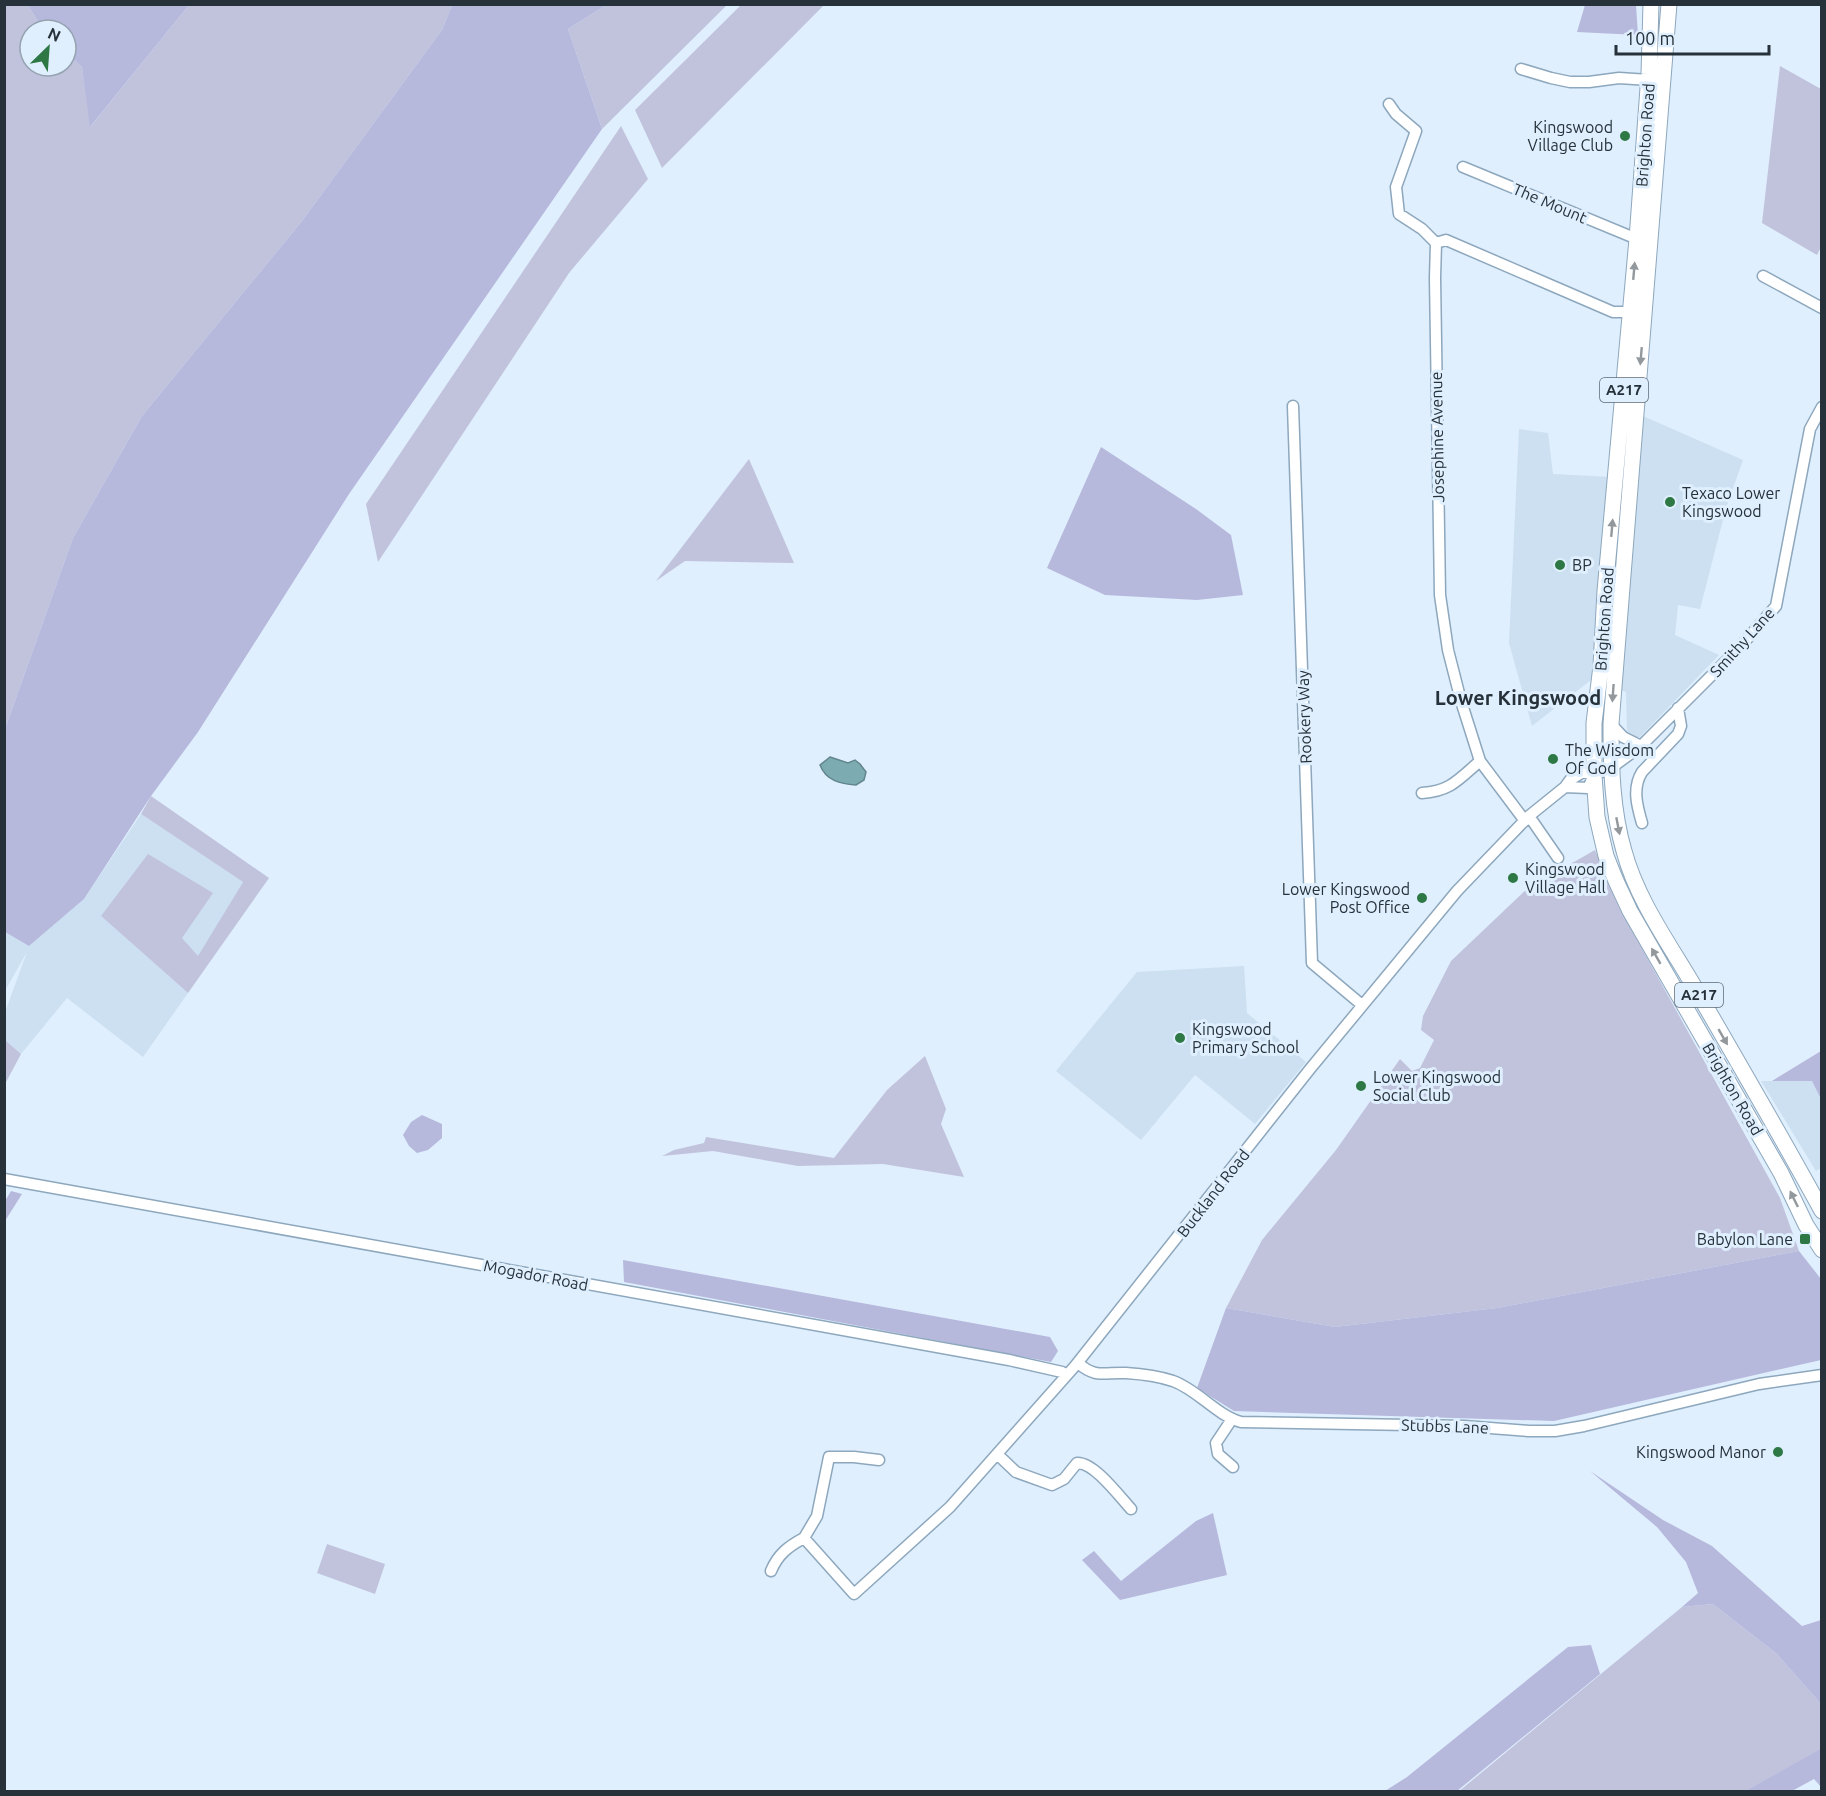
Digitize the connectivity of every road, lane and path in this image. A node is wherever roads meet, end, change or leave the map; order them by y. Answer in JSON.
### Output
{"nodes":[{"id":1,"x":1651,"y":4,"type":"edge"},
{"id":2,"x":1669,"y":4,"type":"edge"},
{"id":3,"x":1521,"y":69,"type":"dead end"},
{"id":4,"x":1649,"y":80,"type":"junction"},
{"id":5,"x":1389,"y":104,"type":"dead end"},
{"id":6,"x":1463,"y":167,"type":"dead end"},
{"id":7,"x":1637,"y":239,"type":"junction"},
{"id":8,"x":1436,"y":243,"type":"junction"},
{"id":9,"x":1764,"y":276,"type":"dead end"},
{"id":10,"x":1821,"y":308,"type":"edge"},
{"id":11,"x":1630,"y":312,"type":"junction"},
{"id":12,"x":1293,"y":406,"type":"dead end"},
{"id":13,"x":1821,"y":407,"type":"edge"},
{"id":14,"x":1678,"y":708,"type":"junction"},
{"id":15,"x":1611,"y":724,"type":"junction"},
{"id":16,"x":1641,"y":746,"type":"junction"},
{"id":17,"x":1480,"y":760,"type":"junction"},
{"id":18,"x":1611,"y":768,"type":"junction"},
{"id":19,"x":1594,"y":775,"type":"junction"},
{"id":20,"x":1422,"y":793,"type":"dead end"},
{"id":21,"x":1527,"y":818,"type":"junction"},
{"id":22,"x":1642,"y":823,"type":"dead end"},
{"id":23,"x":1558,"y":858,"type":"dead end"},
{"id":24,"x":1362,"y":1005,"type":"junction"},
{"id":25,"x":6,"y":1182,"type":"edge"},
{"id":26,"x":1821,"y":1211,"type":"edge"},
{"id":27,"x":1821,"y":1250,"type":"edge"},
{"id":28,"x":1078,"y":1363,"type":"junction"},
{"id":29,"x":1067,"y":1375,"type":"junction"},
{"id":30,"x":1821,"y":1375,"type":"edge"},
{"id":31,"x":1232,"y":1419,"type":"junction"},
{"id":32,"x":997,"y":1454,"type":"junction"},
{"id":33,"x":879,"y":1460,"type":"dead end"},
{"id":34,"x":1233,"y":1467,"type":"dead end"},
{"id":35,"x":1131,"y":1509,"type":"dead end"},
{"id":36,"x":804,"y":1538,"type":"junction"},
{"id":37,"x":771,"y":1571,"type":"dead end"}],
"edges":[{"from":1,"to":4,"type":"highway","name":"Brighton Road","number":"A217"},
{"from":2,"to":15,"type":"highway","name":"Brighton Road","number":"A217","one_way":true},
{"from":3,"to":4,"type":"street"},
{"from":4,"to":7,"type":"highway","name":"Brighton Road","number":"A217"},
{"from":5,"to":8,"type":"street"},
{"from":6,"to":7,"type":"street","name":"The Mount"},
{"from":11,"to":7,"type":"highway","name":"Brighton Road","number":"A217","one_way":true},
{"from":8,"to":11,"type":"street"},
{"from":8,"to":17,"type":"street","name":"Josephine Avenue"},
{"from":9,"to":10,"type":"street"},
{"from":19,"to":11,"type":"highway","name":"Brighton Road","number":"A217","one_way":true},
{"from":12,"to":24,"type":"street","name":"Rookery Way"},
{"from":13,"to":14,"type":"street","name":"Smithy Lane"},
{"from":14,"to":16,"type":"street","name":"Smithy Lane"},
{"from":14,"to":22,"type":"street"},
{"from":15,"to":16,"type":"street"},
{"from":15,"to":18,"type":"highway","name":"Brighton Road","number":"A217"},
{"from":16,"to":18,"type":"street","name":"Smithy Lane"},
{"from":17,"to":20,"type":"street"},
{"from":17,"to":21,"type":"street","name":"Josephine Avenue"},
{"from":18,"to":19,"type":"street","name":"Smithy Lane"},
{"from":18,"to":26,"type":"highway","name":"Brighton Road","number":"A217","one_way":true},
{"from":19,"to":21,"type":"street","name":"Buckland Road"},
{"from":27,"to":19,"type":"highway","name":"Brighton Road","number":"A217","one_way":true},
{"from":21,"to":23,"type":"street","name":"Josephine Avenue"},
{"from":21,"to":24,"type":"street","name":"Buckland Road"},
{"from":24,"to":28,"type":"street","name":"Buckland Road"},
{"from":25,"to":29,"type":"street","name":"Mogador Road"},
{"from":28,"to":29,"type":"street","name":"Buckland Road"},
{"from":28,"to":31,"type":"street"},
{"from":29,"to":32,"type":"street","name":"Buckland Road"},
{"from":30,"to":31,"type":"street","name":"Stubbs Lane"},
{"from":31,"to":34,"type":"street"},
{"from":32,"to":35,"type":"street"},
{"from":32,"to":36,"type":"street","name":"Buckland Road"},
{"from":33,"to":36,"type":"street"},
{"from":36,"to":37,"type":"street"}]}
